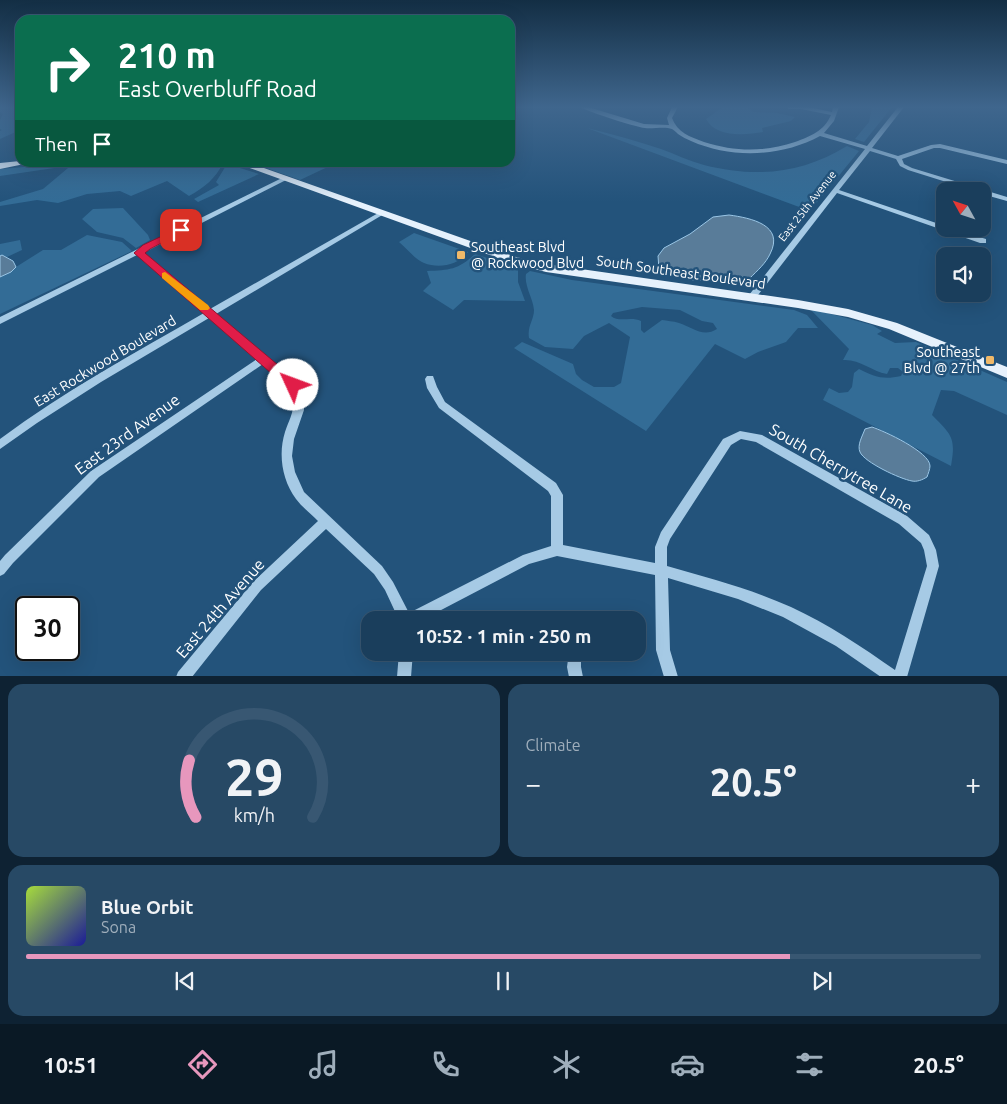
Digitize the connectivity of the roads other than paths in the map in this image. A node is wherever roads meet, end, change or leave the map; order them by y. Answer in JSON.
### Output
{"nodes":[{"id":1,"x":689,"y":139,"type":"edge"},
{"id":2,"x":808,"y":139,"type":"edge"},
{"id":3,"x":840,"y":139,"type":"edge"},
{"id":4,"x":878,"y":139,"type":"edge"},
{"id":5,"x":871,"y":148,"type":"junction"},
{"id":6,"x":900,"y":157,"type":"junction"},
{"id":7,"x":1007,"y":162,"type":"edge"},
{"id":8,"x":15,"y":164,"type":"edge"},
{"id":9,"x":0,"y":166,"type":"edge"},
{"id":10,"x":252,"y":167,"type":"edge"},
{"id":11,"x":286,"y":178,"type":"junction"},
{"id":12,"x":836,"y":191,"type":"junction"},
{"id":13,"x":1007,"y":199,"type":"edge"},
{"id":14,"x":1003,"y":209,"type":"dead end"},
{"id":15,"x":382,"y":213,"type":"junction"},
{"id":16,"x":936,"y":226,"type":"edge"},
{"id":17,"x":974,"y":238,"type":"edge"},
{"id":18,"x":983,"y":241,"type":"dead end"},
{"id":19,"x":139,"y":253,"type":"junction"},
{"id":20,"x":752,"y":297,"type":"junction"},
{"id":21,"x":211,"y":313,"type":"junction"},
{"id":22,"x":0,"y":321,"type":"edge"},
{"id":23,"x":264,"y":358,"type":"junction"},
{"id":24,"x":1007,"y":373,"type":"edge"},
{"id":25,"x":430,"y":379,"type":"dead end"},
{"id":26,"x":740,"y":435,"type":"joint"},
{"id":27,"x":0,"y":445,"type":"edge"},
{"id":28,"x":326,"y":521,"type":"junction"},
{"id":29,"x":556,"y":550,"type":"junction"},
{"id":30,"x":0,"y":570,"type":"edge"},
{"id":31,"x":660,"y":570,"type":"junction"},
{"id":32,"x":403,"y":611,"type":"edge"},
{"id":33,"x":425,"y":611,"type":"edge"},
{"id":34,"x":405,"y":661,"type":"edge"},
{"id":35,"x":574,"y":661,"type":"edge"},
{"id":36,"x":183,"y":676,"type":"edge"},
{"id":37,"x":404,"y":676,"type":"edge"},
{"id":38,"x":576,"y":676,"type":"edge"},
{"id":39,"x":671,"y":676,"type":"edge"},
{"id":40,"x":894,"y":676,"type":"edge"},
{"id":41,"x":900,"y":676,"type":"edge"}],
"edges":[{"from":1,"to":2,"type":"street"},
{"from":3,"to":5,"type":"street"},
{"from":4,"to":5,"type":"street","name":"East 25th Avenue"},
{"from":5,"to":6,"type":"street"},
{"from":5,"to":12,"type":"street","name":"East 25th Avenue"},
{"from":6,"to":7,"type":"street"},
{"from":6,"to":13,"type":"street"},
{"from":8,"to":9,"type":"main road"},
{"from":10,"to":11,"type":"main road","name":"South Southeast Boulevard"},
{"from":11,"to":15,"type":"main road","name":"South Southeast Boulevard"},
{"from":11,"to":19,"type":"street"},
{"from":12,"to":16,"type":"street"},
{"from":12,"to":20,"type":"street","name":"East 25th Avenue"},
{"from":13,"to":14,"type":"street"},
{"from":15,"to":20,"type":"main road","name":"South Southeast Boulevard"},
{"from":15,"to":21,"type":"street","name":"East Rockwood Boulevard"},
{"from":17,"to":18,"type":"street"},
{"from":19,"to":21,"type":"street"},
{"from":19,"to":22,"type":"street"},
{"from":20,"to":24,"type":"main road","name":"South Southeast Boulevard"},
{"from":21,"to":23,"type":"street"},
{"from":21,"to":27,"type":"street","name":"East Rockwood Boulevard"},
{"from":23,"to":28,"type":"street"},
{"from":23,"to":30,"type":"street","name":"East 23rd Avenue"},
{"from":25,"to":29,"type":"street"},
{"from":26,"to":31,"type":"street"},
{"from":26,"to":41,"type":"street","name":"South Cherrytree Lane"},
{"from":28,"to":32,"type":"street"},
{"from":28,"to":36,"type":"street","name":"East 24th Avenue"},
{"from":29,"to":31,"type":"street"},
{"from":29,"to":33,"type":"street"},
{"from":31,"to":39,"type":"street"},
{"from":31,"to":40,"type":"street"},
{"from":34,"to":37,"type":"street"},
{"from":35,"to":38,"type":"street"}]}
